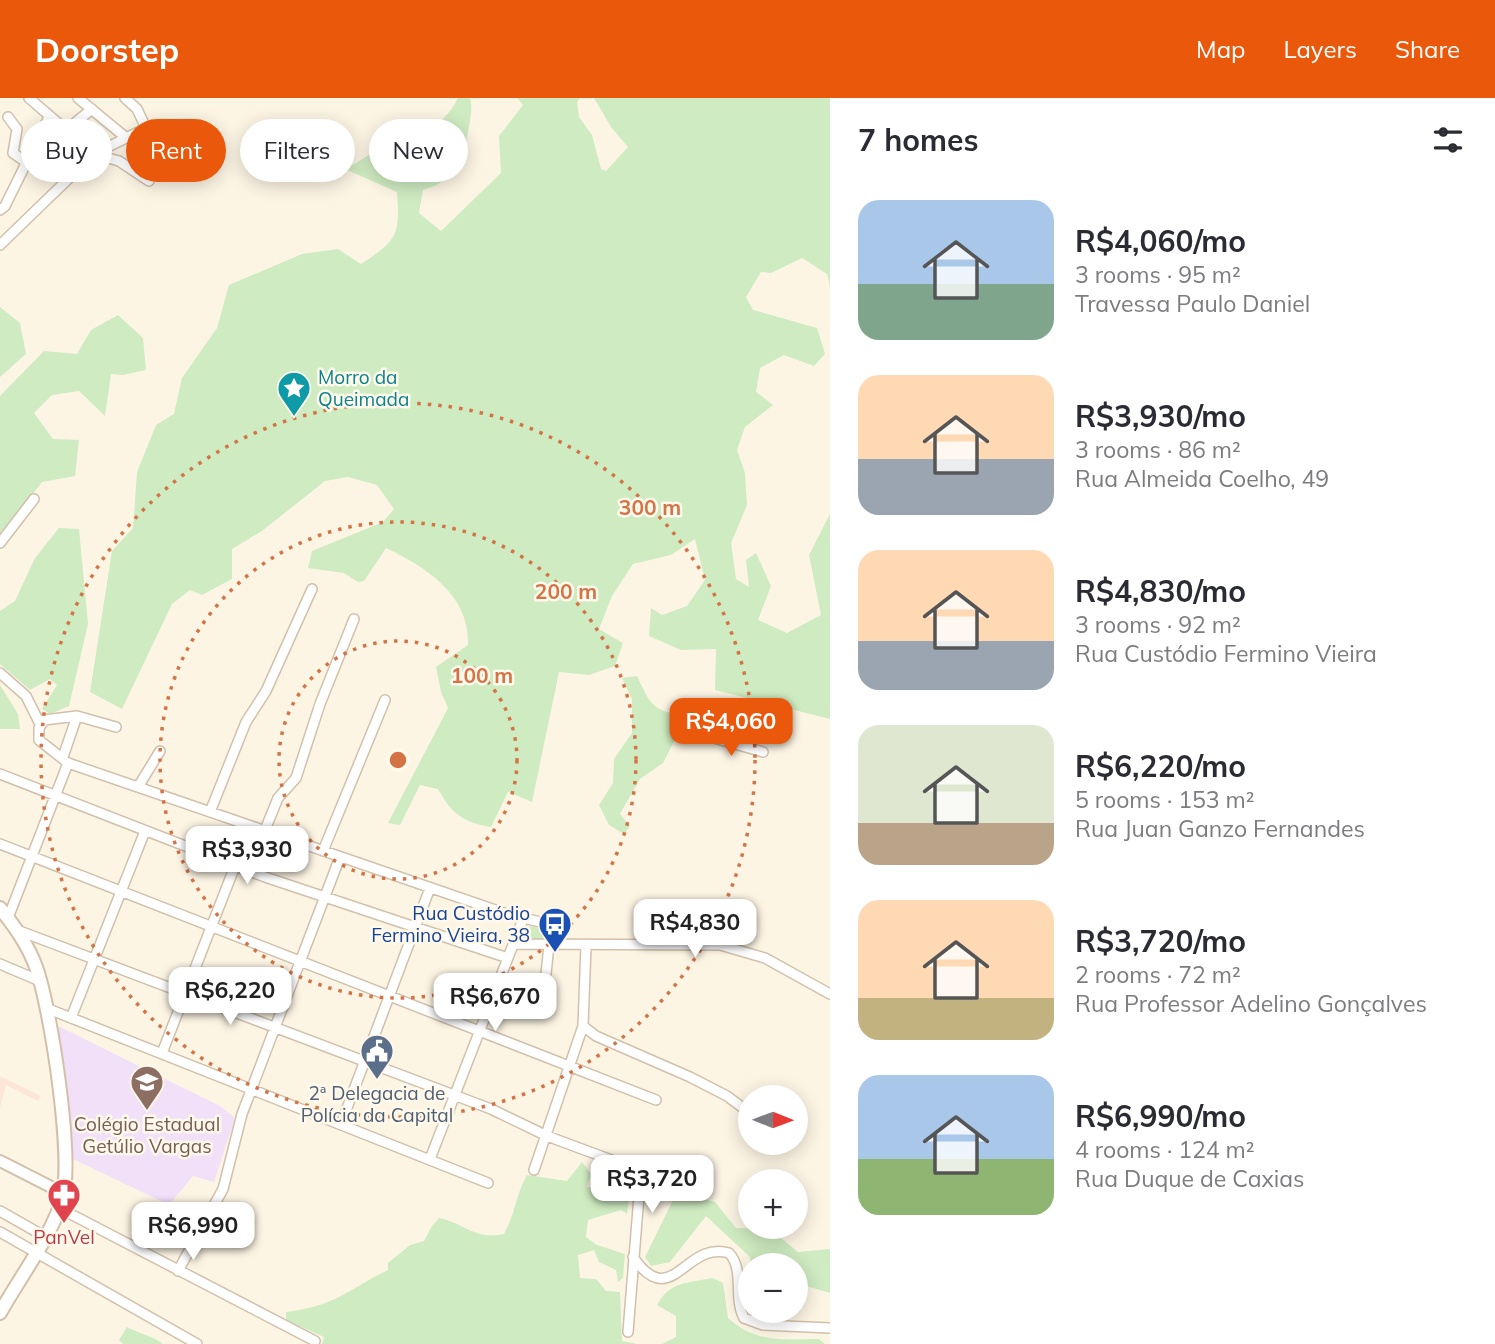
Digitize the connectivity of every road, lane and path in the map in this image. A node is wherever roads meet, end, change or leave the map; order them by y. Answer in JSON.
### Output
{"nodes":[{"id":1,"x":29,"y":98,"type":"edge"},
{"id":2,"x":78,"y":98,"type":"edge"},
{"id":3,"x":125,"y":98,"type":"edge"},
{"id":4,"x":92,"y":109,"type":"junction"},
{"id":5,"x":8,"y":117,"type":"dead end"},
{"id":6,"x":49,"y":117,"type":"joint"},
{"id":7,"x":51,"y":119,"type":"edge"},
{"id":8,"x":79,"y":119,"type":"edge"},
{"id":9,"x":141,"y":119,"type":"edge"},
{"id":10,"x":124,"y":136,"type":"joint"},
{"id":11,"x":112,"y":143,"type":"edge"},
{"id":12,"x":21,"y":158,"type":"edge"},
{"id":13,"x":21,"y":172,"type":"edge"},
{"id":14,"x":65,"y":182,"type":"edge"},
{"id":15,"x":0,"y":210,"type":"edge"},
{"id":16,"x":0,"y":245,"type":"edge"},
{"id":17,"x":34,"y":499,"type":"dead end"},
{"id":18,"x":0,"y":542,"type":"edge"},
{"id":19,"x":312,"y":589,"type":"dead end"},
{"id":20,"x":354,"y":619,"type":"dead end"},
{"id":21,"x":0,"y":673,"type":"edge"},
{"id":22,"x":386,"y":700,"type":"dead end"},
{"id":23,"x":77,"y":716,"type":"junction"},
{"id":24,"x":40,"y":724,"type":"junction"},
{"id":25,"x":116,"y":727,"type":"dead end"},
{"id":26,"x":708,"y":736,"type":"dead end"},
{"id":27,"x":160,"y":751,"type":"dead end"},
{"id":28,"x":763,"y":752,"type":"dead end"},
{"id":29,"x":66,"y":760,"type":"junction"},
{"id":30,"x":0,"y":774,"type":"edge"},
{"id":31,"x":138,"y":787,"type":"junction"},
{"id":32,"x":55,"y":796,"type":"junction"},
{"id":33,"x":209,"y":812,"type":"junction"},
{"id":34,"x":265,"y":830,"type":"junction"},
{"id":35,"x":145,"y":831,"type":"junction"},
{"id":36,"x":0,"y":844,"type":"edge"},
{"id":37,"x":323,"y":851,"type":"junction"},
{"id":38,"x":32,"y":856,"type":"junction"},
{"id":39,"x":341,"y":857,"type":"junction"},
{"id":40,"x":235,"y":866,"type":"junction"},
{"id":41,"x":430,"y":888,"type":"junction"},
{"id":42,"x":121,"y":891,"type":"junction"},
{"id":43,"x":325,"y":897,"type":"junction"},
{"id":44,"x":4,"y":913,"type":"edge"},
{"id":45,"x":523,"y":919,"type":"junction"},
{"id":46,"x":211,"y":926,"type":"junction"},
{"id":47,"x":558,"y":926,"type":"dead end"},
{"id":48,"x":415,"y":928,"type":"junction"},
{"id":49,"x":17,"y":930,"type":"junction"},
{"id":50,"x":513,"y":944,"type":"junction"},
{"id":51,"x":552,"y":945,"type":"junction"},
{"id":52,"x":586,"y":946,"type":"junction"},
{"id":53,"x":508,"y":958,"type":"junction"},
{"id":54,"x":94,"y":959,"type":"junction"},
{"id":55,"x":301,"y":961,"type":"junction"},
{"id":56,"x":0,"y":964,"type":"edge"},
{"id":57,"x":40,"y":981,"type":"junction"},
{"id":58,"x":185,"y":994,"type":"junction"},
{"id":59,"x":830,"y":994,"type":"edge"},
{"id":60,"x":389,"y":995,"type":"junction"},
{"id":61,"x":46,"y":1008,"type":"junction"},
{"id":62,"x":542,"y":1012,"type":"dead end"},
{"id":63,"x":71,"y":1018,"type":"junction"},
{"id":64,"x":583,"y":1026,"type":"junction"},
{"id":65,"x":274,"y":1028,"type":"junction"},
{"id":66,"x":480,"y":1030,"type":"junction"},
{"id":67,"x":162,"y":1053,"type":"junction"},
{"id":68,"x":364,"y":1063,"type":"junction"},
{"id":69,"x":569,"y":1065,"type":"junction"},
{"id":70,"x":251,"y":1088,"type":"junction"},
{"id":71,"x":454,"y":1097,"type":"junction"},
{"id":72,"x":656,"y":1100,"type":"dead end"},
{"id":73,"x":738,"y":1106,"type":"edge"},
{"id":74,"x":341,"y":1124,"type":"junction"},
{"id":75,"x":547,"y":1136,"type":"junction"},
{"id":76,"x":430,"y":1159,"type":"junction"},
{"id":77,"x":0,"y":1161,"type":"edge"},
{"id":78,"x":534,"y":1170,"type":"dead end"},
{"id":79,"x":488,"y":1184,"type":"dead end"},
{"id":80,"x":63,"y":1193,"type":"junction"},
{"id":81,"x":59,"y":1208,"type":"junction"},
{"id":82,"x":0,"y":1211,"type":"edge"},
{"id":83,"x":0,"y":1232,"type":"edge"},
{"id":84,"x":44,"y":1236,"type":"junction"},
{"id":85,"x":34,"y":1252,"type":"junction"},
{"id":86,"x":634,"y":1257,"type":"junction"},
{"id":87,"x":178,"y":1271,"type":"junction"},
{"id":88,"x":0,"y":1313,"type":"edge"},
{"id":89,"x":830,"y":1328,"type":"edge"},
{"id":90,"x":628,"y":1332,"type":"dead end"},
{"id":91,"x":315,"y":1341,"type":"dead end"},
{"id":92,"x":197,"y":1344,"type":"edge"}],
"edges":[{"from":1,"to":6,"type":"street"},
{"from":2,"to":4,"type":"street"},
{"from":3,"to":9,"type":"street"},
{"from":4,"to":8,"type":"street"},
{"from":4,"to":10,"type":"street"},
{"from":5,"to":12,"type":"street"},
{"from":6,"to":7,"type":"street"},
{"from":10,"to":11,"type":"street"},
{"from":13,"to":15,"type":"street"},
{"from":14,"to":16,"type":"street"},
{"from":17,"to":18,"type":"street"},
{"from":19,"to":33,"type":"street"},
{"from":20,"to":34,"type":"street"},
{"from":21,"to":24,"type":"street"},
{"from":22,"to":37,"type":"street"},
{"from":23,"to":24,"type":"street"},
{"from":23,"to":25,"type":"street"},
{"from":23,"to":29,"type":"street"},
{"from":24,"to":29,"type":"street"},
{"from":26,"to":28,"type":"street"},
{"from":27,"to":31,"type":"street"},
{"from":29,"to":31,"type":"street"},
{"from":29,"to":32,"type":"street"},
{"from":30,"to":32,"type":"street"},
{"from":31,"to":33,"type":"street"},
{"from":32,"to":35,"type":"street"},
{"from":32,"to":38,"type":"street"},
{"from":33,"to":34,"type":"street"},
{"from":34,"to":37,"type":"street"},
{"from":35,"to":40,"type":"street"},
{"from":35,"to":42,"type":"street"},
{"from":36,"to":38,"type":"street"},
{"from":37,"to":39,"type":"street"},
{"from":38,"to":42,"type":"street"},
{"from":38,"to":44,"type":"street"},
{"from":39,"to":41,"type":"street"},
{"from":39,"to":43,"type":"street"},
{"from":40,"to":43,"type":"street"},
{"from":40,"to":46,"type":"street"},
{"from":41,"to":45,"type":"street"},
{"from":41,"to":48,"type":"street"},
{"from":42,"to":46,"type":"street"},
{"from":42,"to":54,"type":"street"},
{"from":43,"to":48,"type":"street"},
{"from":43,"to":55,"type":"street"},
{"from":44,"to":49,"type":"main road"},
{"from":45,"to":47,"type":"street"},
{"from":45,"to":50,"type":"street"},
{"from":46,"to":55,"type":"street"},
{"from":46,"to":58,"type":"street"},
{"from":48,"to":53,"type":"street"},
{"from":48,"to":60,"type":"street"},
{"from":49,"to":54,"type":"street"},
{"from":49,"to":57,"type":"main road"},
{"from":50,"to":51,"type":"street"},
{"from":50,"to":53,"type":"street"},
{"from":51,"to":52,"type":"street"},
{"from":51,"to":62,"type":"street"},
{"from":52,"to":59,"type":"street"},
{"from":52,"to":64,"type":"street"},
{"from":53,"to":66,"type":"street"},
{"from":54,"to":58,"type":"street"},
{"from":54,"to":63,"type":"street"},
{"from":55,"to":60,"type":"street"},
{"from":55,"to":65,"type":"street"},
{"from":56,"to":57,"type":"street"},
{"from":57,"to":61,"type":"main road"},
{"from":58,"to":65,"type":"street"},
{"from":58,"to":67,"type":"street"},
{"from":60,"to":66,"type":"street"},
{"from":60,"to":68,"type":"street"},
{"from":61,"to":63,"type":"street"},
{"from":61,"to":80,"type":"main road"},
{"from":63,"to":67,"type":"street"},
{"from":64,"to":69,"type":"street"},
{"from":64,"to":73,"type":"street"},
{"from":65,"to":68,"type":"street"},
{"from":65,"to":70,"type":"street"},
{"from":66,"to":69,"type":"street"},
{"from":66,"to":71,"type":"street"},
{"from":67,"to":70,"type":"street"},
{"from":68,"to":71,"type":"street"},
{"from":68,"to":74,"type":"street"},
{"from":69,"to":72,"type":"street"},
{"from":69,"to":75,"type":"street"},
{"from":70,"to":74,"type":"street"},
{"from":70,"to":87,"type":"street"},
{"from":71,"to":75,"type":"street"},
{"from":71,"to":76,"type":"street"},
{"from":74,"to":76,"type":"street"},
{"from":75,"to":78,"type":"street"},
{"from":75,"to":86,"type":"street"},
{"from":76,"to":79,"type":"street"},
{"from":77,"to":80,"type":"street"},
{"from":80,"to":81,"type":"main road"},
{"from":81,"to":84,"type":"main road"},
{"from":81,"to":87,"type":"street"},
{"from":82,"to":84,"type":"street"},
{"from":83,"to":85,"type":"street"},
{"from":84,"to":85,"type":"main road"},
{"from":85,"to":88,"type":"main road"},
{"from":85,"to":92,"type":"street"},
{"from":86,"to":89,"type":"street"},
{"from":86,"to":90,"type":"street"},
{"from":87,"to":91,"type":"street"}]}
